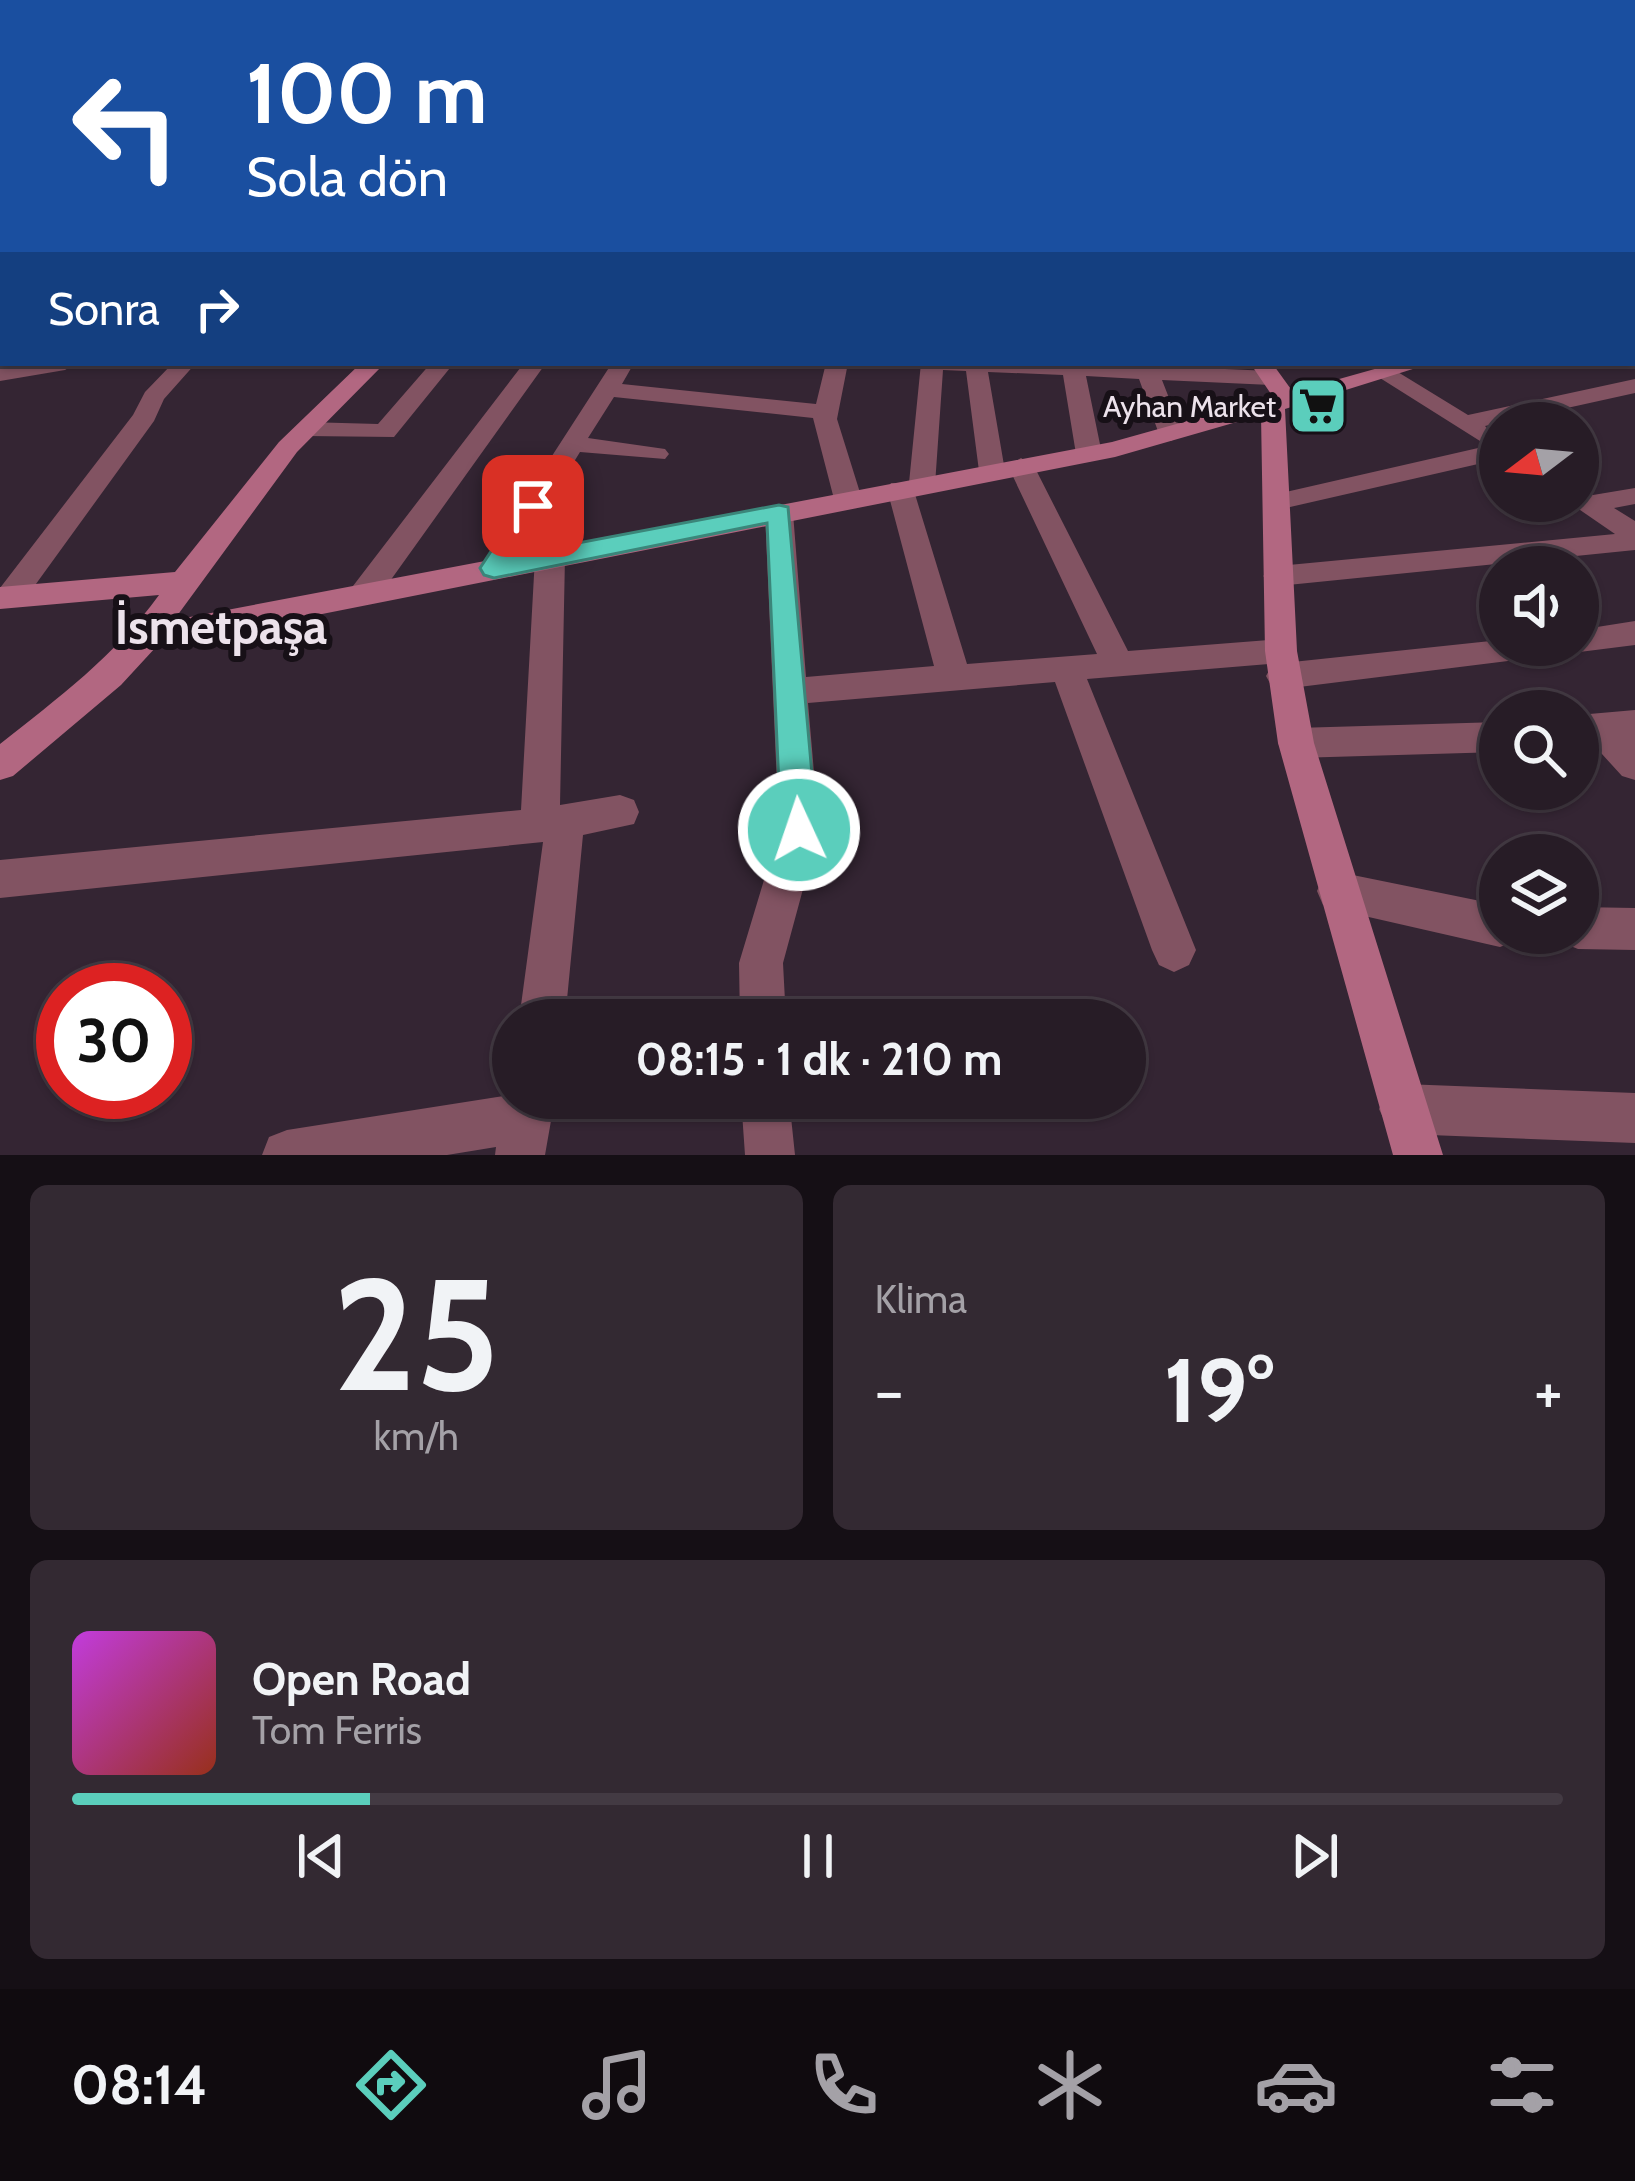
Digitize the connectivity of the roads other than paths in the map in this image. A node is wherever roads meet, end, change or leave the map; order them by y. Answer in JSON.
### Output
{"nodes":[{"id":1,"x":47,"y":366,"type":"edge"},
{"id":2,"x":182,"y":366,"type":"edge"},
{"id":3,"x":371,"y":366,"type":"edge"},
{"id":4,"x":440,"y":366,"type":"edge"},
{"id":5,"x":533,"y":366,"type":"edge"},
{"id":6,"x":621,"y":366,"type":"edge"},
{"id":7,"x":836,"y":366,"type":"edge"},
{"id":8,"x":933,"y":366,"type":"edge"},
{"id":9,"x":976,"y":366,"type":"edge"},
{"id":10,"x":1000,"y":366,"type":"edge"},
{"id":11,"x":1411,"y":366,"type":"edge"},
{"id":12,"x":1073,"y":369,"type":"junction"},
{"id":13,"x":1148,"y":373,"type":"junction"},
{"id":14,"x":1388,"y":373,"type":"junction"},
{"id":15,"x":0,"y":374,"type":"edge"},
{"id":16,"x":1635,"y":386,"type":"edge"},
{"id":17,"x":1274,"y":388,"type":"edge"},
{"id":18,"x":606,"y":389,"type":"junction"},
{"id":19,"x":826,"y":412,"type":"junction"},
{"id":20,"x":1465,"y":424,"type":"junction"},
{"id":21,"x":306,"y":429,"type":"junction"},
{"id":22,"x":1171,"y":434,"type":"junction"},
{"id":23,"x":1479,"y":434,"type":"edge"},
{"id":24,"x":572,"y":444,"type":"junction"},
{"id":25,"x":656,"y":454,"type":"dead end"},
{"id":26,"x":1089,"y":454,"type":"junction"},
{"id":27,"x":1479,"y":454,"type":"edge"},
{"id":28,"x":1006,"y":469,"type":"junction"},
{"id":29,"x":911,"y":487,"type":"junction"},
{"id":30,"x":1635,"y":496,"type":"edge"},
{"id":31,"x":848,"y":499,"type":"junction"},
{"id":32,"x":1599,"y":499,"type":"edge"},
{"id":33,"x":1277,"y":502,"type":"junction"},
{"id":34,"x":1599,"y":511,"type":"edge"},
{"id":35,"x":779,"y":513,"type":"junction"},
{"id":36,"x":1635,"y":537,"type":"edge"},
{"id":37,"x":550,"y":557,"type":"junction"},
{"id":38,"x":494,"y":568,"type":"junction"},
{"id":39,"x":1278,"y":576,"type":"junction"},
{"id":40,"x":184,"y":582,"type":"junction"},
{"id":41,"x":364,"y":594,"type":"junction"},
{"id":42,"x":5,"y":598,"type":"edge"},
{"id":43,"x":1635,"y":633,"type":"edge"},
{"id":44,"x":146,"y":637,"type":"junction"},
{"id":45,"x":1599,"y":639,"type":"edge"},
{"id":46,"x":1479,"y":651,"type":"edge"},
{"id":47,"x":1118,"y":662,"type":"junction"},
{"id":48,"x":1282,"y":664,"type":"junction"},
{"id":49,"x":1066,"y":668,"type":"junction"},
{"id":50,"x":955,"y":680,"type":"junction"},
{"id":51,"x":791,"y":691,"type":"junction"},
{"id":52,"x":1604,"y":726,"type":"edge"},
{"id":53,"x":1479,"y":737,"type":"edge"},
{"id":54,"x":1296,"y":743,"type":"junction"},
{"id":55,"x":0,"y":765,"type":"edge"},
{"id":56,"x":1635,"y":765,"type":"edge"},
{"id":57,"x":620,"y":812,"type":"dead end"},
{"id":58,"x":552,"y":823,"type":"junction"},
{"id":59,"x":0,"y":879,"type":"edge"},
{"id":60,"x":1338,"y":891,"type":"junction"},
{"id":61,"x":1479,"y":921,"type":"edge"},
{"id":62,"x":1599,"y":928,"type":"edge"},
{"id":63,"x":1635,"y":929,"type":"edge"},
{"id":64,"x":1174,"y":950,"type":"dead end"},
{"id":65,"x":543,"y":999,"type":"edge"},
{"id":66,"x":762,"y":999,"type":"edge"},
{"id":67,"x":1635,"y":1118,"type":"edge"},
{"id":68,"x":767,"y":1119,"type":"edge"},
{"id":69,"x":528,"y":1123,"type":"edge"},
{"id":70,"x":1411,"y":1132,"type":"edge"},
{"id":71,"x":287,"y":1155,"type":"edge"},
{"id":72,"x":770,"y":1155,"type":"edge"}],
"edges":[{"from":1,"to":15,"type":"street"},
{"from":2,"to":42,"type":"street"},
{"from":3,"to":21,"type":"main road"},
{"from":4,"to":21,"type":"street"},
{"from":5,"to":41,"type":"street"},
{"from":6,"to":18,"type":"street"},
{"from":7,"to":19,"type":"street"},
{"from":8,"to":29,"type":"street"},
{"from":9,"to":28,"type":"street"},
{"from":10,"to":12,"type":"street"},
{"from":11,"to":14,"type":"main road"},
{"from":12,"to":13,"type":"street"},
{"from":12,"to":26,"type":"street"},
{"from":13,"to":17,"type":"street"},
{"from":13,"to":22,"type":"street"},
{"from":14,"to":17,"type":"main road"},
{"from":14,"to":20,"type":"street"},
{"from":16,"to":20,"type":"street"},
{"from":17,"to":22,"type":"main road"},
{"from":17,"to":33,"type":"main road"},
{"from":18,"to":19,"type":"street"},
{"from":18,"to":24,"type":"street"},
{"from":19,"to":31,"type":"street"},
{"from":20,"to":23,"type":"street"},
{"from":21,"to":40,"type":"main road"},
{"from":22,"to":26,"type":"main road"},
{"from":24,"to":25,"type":"street"},
{"from":24,"to":38,"type":"street"},
{"from":26,"to":28,"type":"main road"},
{"from":27,"to":33,"type":"street"},
{"from":28,"to":29,"type":"main road"},
{"from":28,"to":47,"type":"street"},
{"from":29,"to":31,"type":"main road"},
{"from":29,"to":50,"type":"street"},
{"from":30,"to":32,"type":"street"},
{"from":31,"to":35,"type":"main road"},
{"from":33,"to":39,"type":"main road"},
{"from":34,"to":36,"type":"street"},
{"from":35,"to":37,"type":"main road"},
{"from":35,"to":51,"type":"street"},
{"from":36,"to":39,"type":"street"},
{"from":37,"to":38,"type":"main road"},
{"from":37,"to":58,"type":"street"},
{"from":38,"to":41,"type":"main road"},
{"from":39,"to":48,"type":"main road"},
{"from":40,"to":42,"type":"main road"},
{"from":40,"to":44,"type":"main road"},
{"from":41,"to":44,"type":"main road"},
{"from":43,"to":45,"type":"street"},
{"from":44,"to":55,"type":"main road"},
{"from":46,"to":48,"type":"street"},
{"from":47,"to":48,"type":"street"},
{"from":47,"to":49,"type":"street"},
{"from":48,"to":54,"type":"main road"},
{"from":49,"to":50,"type":"street"},
{"from":49,"to":64,"type":"street"},
{"from":50,"to":51,"type":"street"},
{"from":51,"to":66,"type":"street"},
{"from":52,"to":56,"type":"street"},
{"from":53,"to":54,"type":"street"},
{"from":54,"to":60,"type":"main road"},
{"from":57,"to":58,"type":"street"},
{"from":58,"to":59,"type":"street"},
{"from":58,"to":65,"type":"street"},
{"from":60,"to":61,"type":"street"},
{"from":60,"to":70,"type":"main road"},
{"from":62,"to":63,"type":"street"},
{"from":67,"to":70,"type":"street"},
{"from":68,"to":72,"type":"street"},
{"from":69,"to":71,"type":"street"}]}
